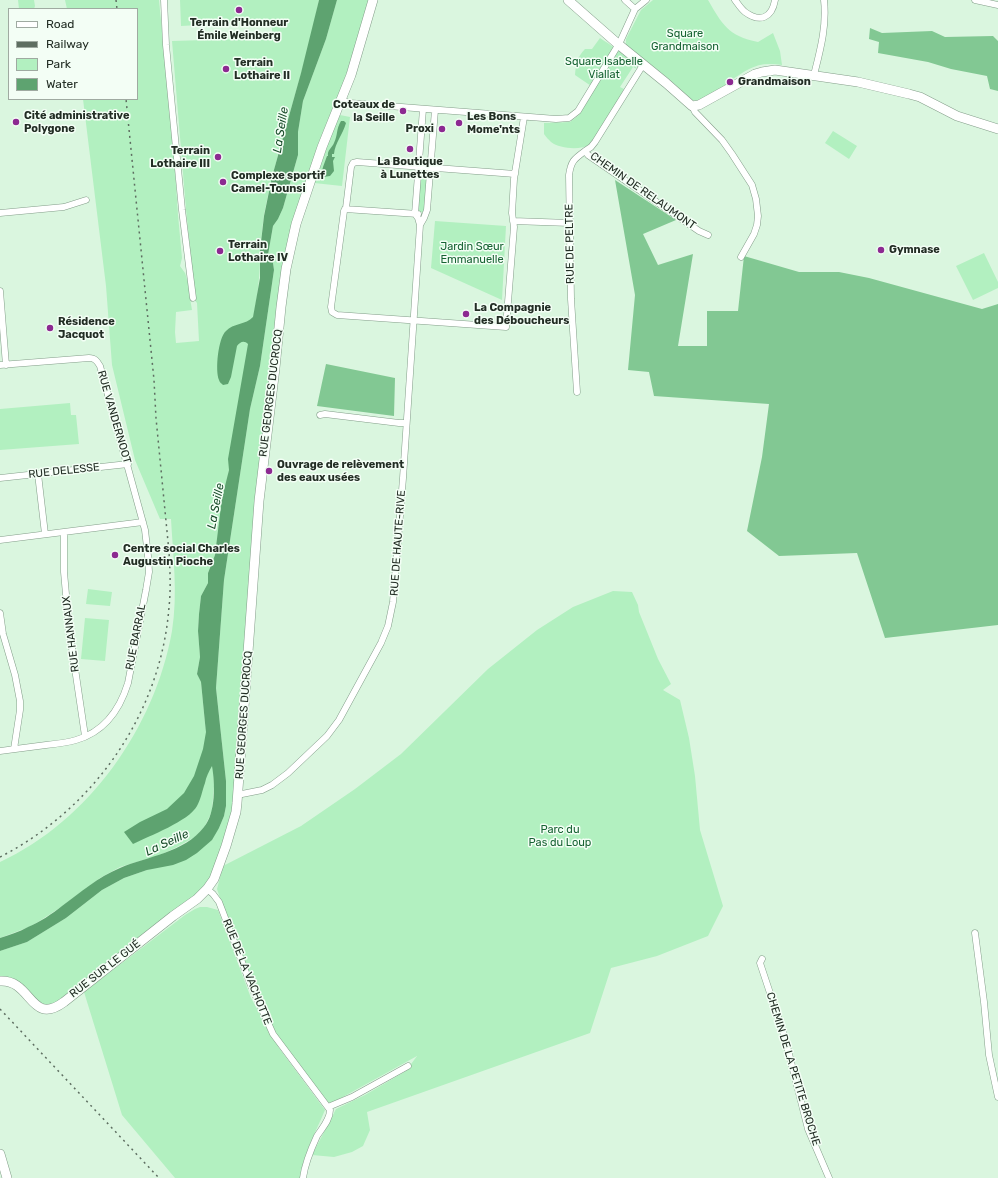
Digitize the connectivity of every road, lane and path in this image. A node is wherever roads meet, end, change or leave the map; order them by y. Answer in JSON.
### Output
{"nodes":[{"id":1,"x":164,"y":0,"type":"edge"},
{"id":2,"x":373,"y":0,"type":"edge"},
{"id":3,"x":568,"y":0,"type":"edge"},
{"id":4,"x":625,"y":0,"type":"edge"},
{"id":5,"x":646,"y":0,"type":"edge"},
{"id":6,"x":735,"y":0,"type":"edge"},
{"id":7,"x":775,"y":0,"type":"edge"},
{"id":8,"x":824,"y":0,"type":"edge"},
{"id":9,"x":975,"y":0,"type":"edge"},
{"id":10,"x":998,"y":5,"type":"edge"},
{"id":11,"x":635,"y":10,"type":"junction"},
{"id":12,"x":618,"y":44,"type":"junction"},
{"id":13,"x":644,"y":65,"type":"junction"},
{"id":14,"x":814,"y":75,"type":"junction"},
{"id":15,"x":340,"y":100,"type":"junction"},
{"id":16,"x":692,"y":106,"type":"junction"},
{"id":17,"x":423,"y":109,"type":"junction"},
{"id":18,"x":435,"y":110,"type":"junction"},
{"id":19,"x":524,"y":117,"type":"junction"},
{"id":20,"x":998,"y":129,"type":"edge"},
{"id":21,"x":585,"y":151,"type":"junction"},
{"id":22,"x":419,"y":167,"type":"junction"},
{"id":23,"x":430,"y":168,"type":"junction"},
{"id":24,"x":515,"y":174,"type":"junction"},
{"id":25,"x":86,"y":200,"type":"dead end"},
{"id":26,"x":346,"y":209,"type":"junction"},
{"id":27,"x":0,"y":213,"type":"edge"},
{"id":28,"x":415,"y":214,"type":"junction"},
{"id":29,"x":425,"y":215,"type":"junction"},
{"id":30,"x":513,"y":221,"type":"junction"},
{"id":31,"x":570,"y":223,"type":"junction"},
{"id":32,"x":420,"y":225,"type":"junction"},
{"id":33,"x":708,"y":235,"type":"dead end"},
{"id":34,"x":741,"y":257,"type":"dead end"},
{"id":35,"x":0,"y":291,"type":"edge"},
{"id":36,"x":193,"y":298,"type":"dead end"},
{"id":37,"x":413,"y":320,"type":"junction"},
{"id":38,"x":3,"y":365,"type":"edge"},
{"id":39,"x":577,"y":392,"type":"dead end"},
{"id":40,"x":320,"y":415,"type":"dead end"},
{"id":41,"x":406,"y":423,"type":"junction"},
{"id":42,"x":128,"y":464,"type":"junction"},
{"id":43,"x":38,"y":474,"type":"junction"},
{"id":44,"x":0,"y":478,"type":"edge"},
{"id":45,"x":143,"y":522,"type":"junction"},
{"id":46,"x":64,"y":532,"type":"junction"},
{"id":47,"x":45,"y":534,"type":"junction"},
{"id":48,"x":0,"y":540,"type":"edge"},
{"id":49,"x":0,"y":613,"type":"edge"},
{"id":50,"x":85,"y":736,"type":"junction"},
{"id":51,"x":14,"y":749,"type":"junction"},
{"id":52,"x":0,"y":751,"type":"edge"},
{"id":53,"x":238,"y":794,"type":"junction"},
{"id":54,"x":208,"y":889,"type":"junction"},
{"id":55,"x":974,"y":933,"type":"dead end"},
{"id":56,"x":762,"y":959,"type":"dead end"},
{"id":57,"x":0,"y":981,"type":"edge"},
{"id":58,"x":408,"y":1066,"type":"dead end"},
{"id":59,"x":998,"y":1097,"type":"edge"},
{"id":60,"x":328,"y":1107,"type":"junction"},
{"id":61,"x":0,"y":1154,"type":"edge"},
{"id":62,"x":7,"y":1178,"type":"edge"},
{"id":63,"x":302,"y":1178,"type":"edge"},
{"id":64,"x":829,"y":1178,"type":"edge"}],
"edges":[{"from":1,"to":36,"type":"street"},
{"from":2,"to":15,"type":"street","name":"RUE GEORGES DUCROCQ"},
{"from":3,"to":12,"type":"street"},
{"from":4,"to":11,"type":"street"},
{"from":5,"to":11,"type":"street"},
{"from":6,"to":7,"type":"street"},
{"from":8,"to":14,"type":"street"},
{"from":9,"to":10,"type":"street"},
{"from":11,"to":12,"type":"street"},
{"from":12,"to":13,"type":"street"},
{"from":12,"to":19,"type":"street"},
{"from":13,"to":16,"type":"street"},
{"from":13,"to":21,"type":"street","name":"CHEMIN DE RELAUMONT"},
{"from":14,"to":16,"type":"street"},
{"from":14,"to":20,"type":"street"},
{"from":15,"to":17,"type":"street"},
{"from":15,"to":53,"type":"street","name":"RUE GEORGES DUCROCQ"},
{"from":16,"to":34,"type":"street"},
{"from":17,"to":18,"type":"street"},
{"from":17,"to":22,"type":"street","name":"RUE DE HAUTE-RIVE"},
{"from":18,"to":19,"type":"street"},
{"from":18,"to":23,"type":"street","name":"RUE DE HAUTE-RIVE"},
{"from":19,"to":24,"type":"street"},
{"from":21,"to":31,"type":"street","name":"RUE DE PELTRE"},
{"from":21,"to":33,"type":"street","name":"CHEMIN DE RELAUMONT"},
{"from":22,"to":23,"type":"street"},
{"from":22,"to":26,"type":"street"},
{"from":22,"to":28,"type":"street","name":"RUE DE HAUTE-RIVE"},
{"from":23,"to":24,"type":"street"},
{"from":23,"to":29,"type":"street","name":"RUE DE HAUTE-RIVE"},
{"from":24,"to":30,"type":"street"},
{"from":25,"to":27,"type":"street"},
{"from":26,"to":28,"type":"street"},
{"from":26,"to":37,"type":"street"},
{"from":28,"to":29,"type":"street"},
{"from":28,"to":32,"type":"street","name":"RUE DE HAUTE-RIVE"},
{"from":29,"to":32,"type":"street","name":"RUE DE HAUTE-RIVE"},
{"from":30,"to":31,"type":"street"},
{"from":30,"to":37,"type":"street"},
{"from":31,"to":39,"type":"street","name":"RUE DE PELTRE"},
{"from":32,"to":37,"type":"street","name":"RUE DE HAUTE-RIVE"},
{"from":35,"to":38,"type":"street"},
{"from":37,"to":41,"type":"street","name":"RUE DE HAUTE-RIVE"},
{"from":38,"to":42,"type":"street","name":"RUE VANDERNOOT"},
{"from":40,"to":41,"type":"street"},
{"from":41,"to":53,"type":"street","name":"RUE DE HAUTE-RIVE"},
{"from":42,"to":43,"type":"street","name":"RUE DELESSE"},
{"from":42,"to":45,"type":"street","name":"RUE VANDERNOOT"},
{"from":43,"to":44,"type":"street","name":"RUE DELESSE"},
{"from":43,"to":47,"type":"street"},
{"from":45,"to":46,"type":"street"},
{"from":45,"to":50,"type":"street","name":"RUE BARRAL"},
{"from":46,"to":47,"type":"street"},
{"from":46,"to":50,"type":"street","name":"RUE HANNAUX"},
{"from":47,"to":48,"type":"street"},
{"from":49,"to":51,"type":"street"},
{"from":50,"to":51,"type":"street","name":"RUE BARRAL"},
{"from":51,"to":52,"type":"street","name":"RUE BARRAL"},
{"from":53,"to":54,"type":"street","name":"RUE GEORGES DUCROCQ"},
{"from":54,"to":57,"type":"street","name":"RUE SUR LE GUÉ"},
{"from":54,"to":60,"type":"street","name":"RUE DE LA VACHOTTE"},
{"from":55,"to":59,"type":"street"},
{"from":56,"to":64,"type":"street","name":"CHEMIN DE LA PETITE BROCHE"},
{"from":58,"to":60,"type":"street"},
{"from":60,"to":63,"type":"street"},
{"from":61,"to":62,"type":"street"}]}
